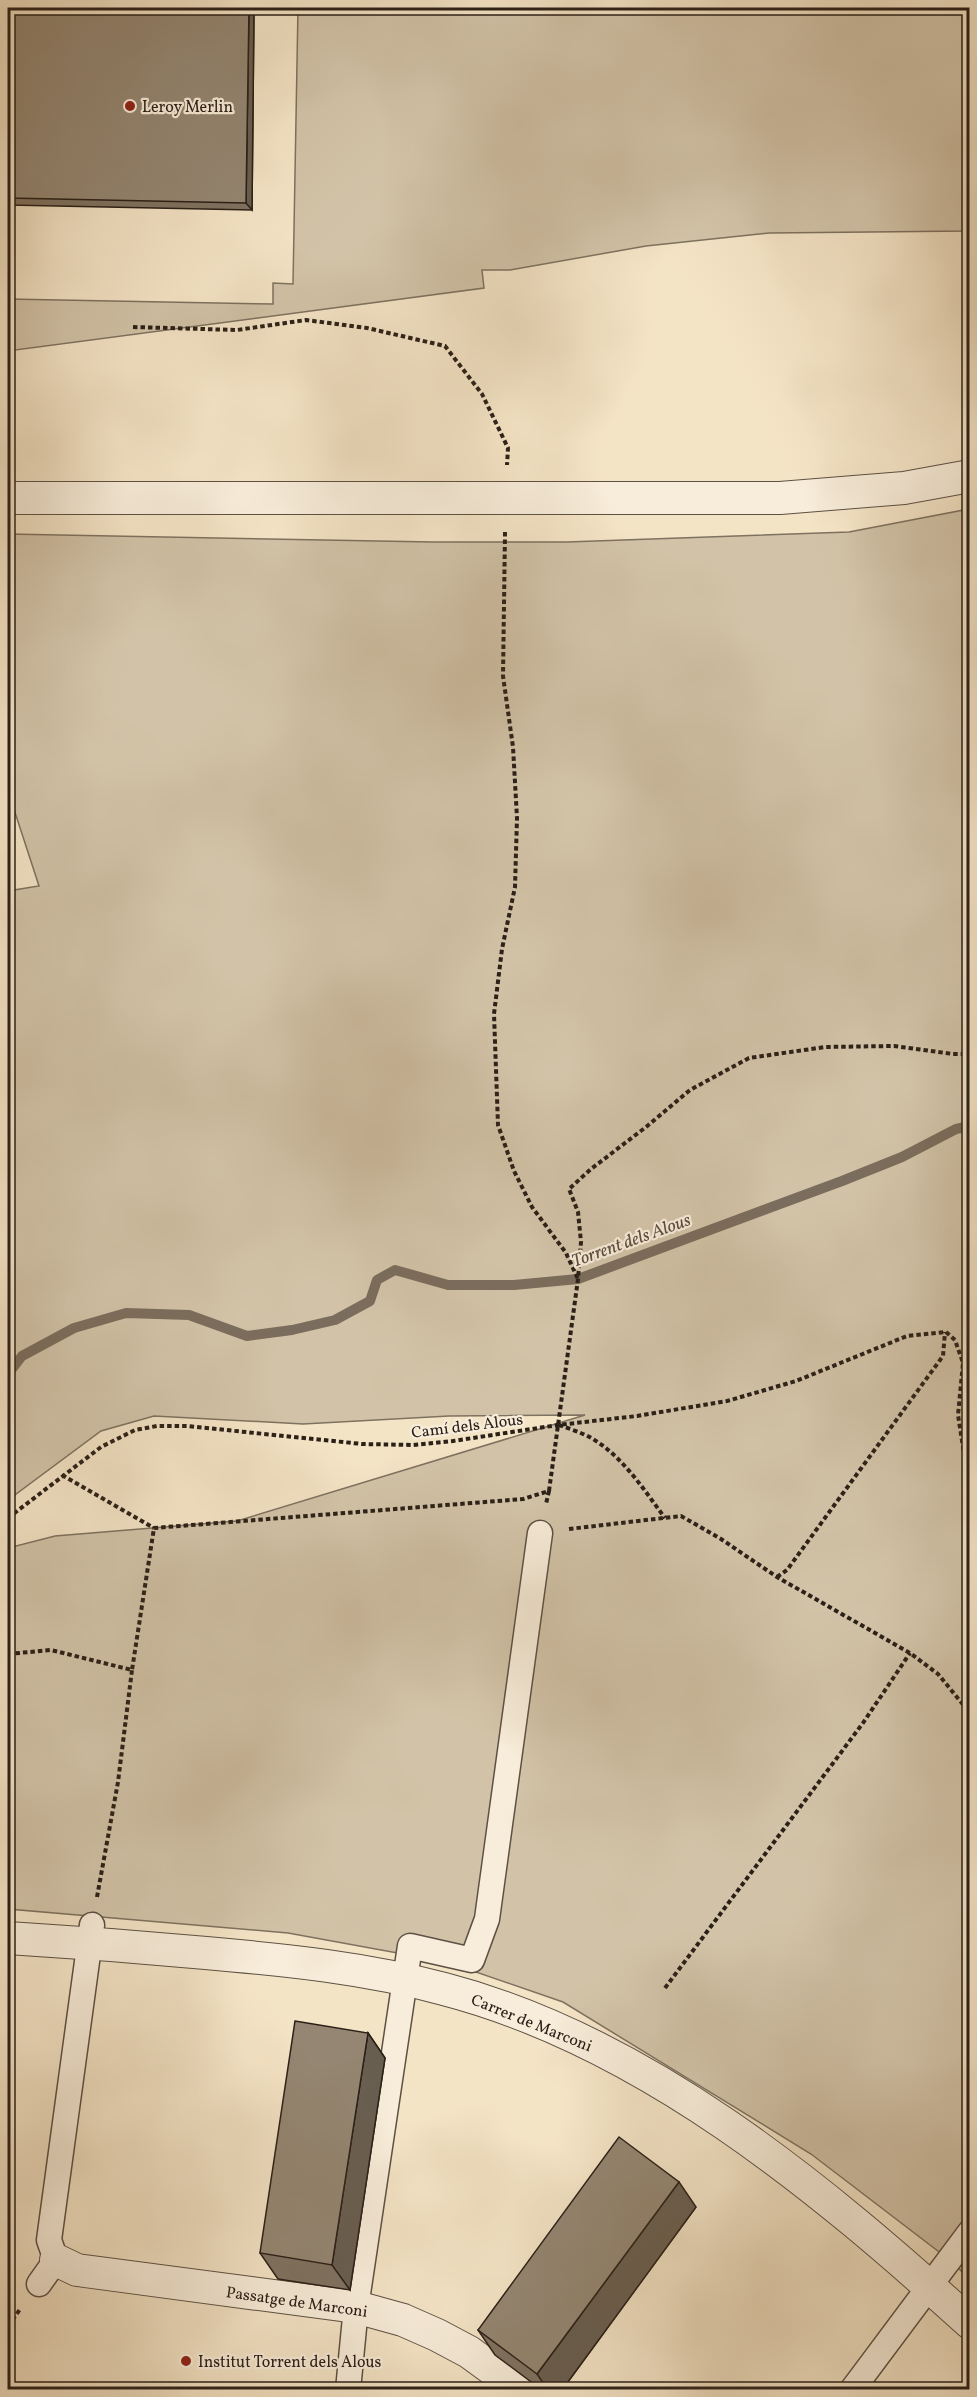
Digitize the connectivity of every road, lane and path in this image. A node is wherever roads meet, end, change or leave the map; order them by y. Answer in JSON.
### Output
{"nodes":[{"id":1,"x":134,"y":327,"type":"dead end"},
{"id":2,"x":969,"y":476,"type":"edge"},
{"id":3,"x":8,"y":498,"type":"edge"},
{"id":4,"x":506,"y":500,"type":"junction"},
{"id":5,"x":969,"y":1054,"type":"edge"},
{"id":6,"x":578,"y":1279,"type":"junction"},
{"id":7,"x":945,"y":1332,"type":"junction"},
{"id":8,"x":558,"y":1425,"type":"junction"},
{"id":9,"x":62,"y":1475,"type":"junction"},
{"id":10,"x":549,"y":1491,"type":"junction"},
{"id":11,"x":969,"y":1492,"type":"edge"},
{"id":12,"x":8,"y":1518,"type":"edge"},
{"id":13,"x":665,"y":1518,"type":"junction"},
{"id":14,"x":154,"y":1528,"type":"junction"},
{"id":15,"x":540,"y":1533,"type":"junction"},
{"id":16,"x":777,"y":1577,"type":"junction"},
{"id":17,"x":910,"y":1653,"type":"junction"},
{"id":18,"x":8,"y":1654,"type":"edge"},
{"id":19,"x":132,"y":1670,"type":"junction"},
{"id":20,"x":969,"y":1713,"type":"edge"},
{"id":21,"x":91,"y":1934,"type":"junction"},
{"id":22,"x":8,"y":1938,"type":"edge"},
{"id":23,"x":404,"y":1980,"type":"junction"},
{"id":24,"x":665,"y":1988,"type":"dead end"},
{"id":25,"x":969,"y":2232,"type":"edge"},
{"id":26,"x":47,"y":2272,"type":"joint"},
{"id":27,"x":930,"y":2287,"type":"junction"},
{"id":28,"x":356,"y":2307,"type":"junction"},
{"id":29,"x":969,"y":2323,"type":"edge"},
{"id":30,"x":348,"y":2390,"type":"edge"},
{"id":31,"x":520,"y":2390,"type":"edge"},
{"id":32,"x":852,"y":2390,"type":"edge"}],
"edges":[{"from":1,"to":4,"type":"path"},
{"from":2,"to":4,"type":"street"},
{"from":3,"to":4,"type":"street"},
{"from":4,"to":6,"type":"path"},
{"from":5,"to":6,"type":"path"},
{"from":6,"to":8,"type":"path"},
{"from":7,"to":8,"type":"path","name":"Camí dels Alous"},
{"from":7,"to":11,"type":"path"},
{"from":7,"to":16,"type":"path"},
{"from":8,"to":9,"type":"path","name":"Camí dels Alous"},
{"from":8,"to":10,"type":"path"},
{"from":8,"to":13,"type":"path"},
{"from":9,"to":12,"type":"path","name":"Camí dels Alous"},
{"from":9,"to":14,"type":"path"},
{"from":10,"to":14,"type":"path"},
{"from":10,"to":15,"type":"path"},
{"from":13,"to":15,"type":"path"},
{"from":13,"to":16,"type":"path"},
{"from":14,"to":19,"type":"path"},
{"from":15,"to":23,"type":"street"},
{"from":16,"to":17,"type":"path"},
{"from":17,"to":20,"type":"path"},
{"from":17,"to":24,"type":"path"},
{"from":18,"to":19,"type":"path"},
{"from":19,"to":21,"type":"path"},
{"from":21,"to":22,"type":"street","name":"Carrer de Marconi"},
{"from":21,"to":23,"type":"street","name":"Carrer de Marconi"},
{"from":21,"to":26,"type":"street"},
{"from":23,"to":27,"type":"street","name":"Carrer de Marconi"},
{"from":23,"to":28,"type":"street"},
{"from":25,"to":27,"type":"street"},
{"from":26,"to":28,"type":"street","name":"Passatge de Marconi"},
{"from":27,"to":29,"type":"street","name":"Carrer de Marconi"},
{"from":27,"to":32,"type":"street"},
{"from":28,"to":30,"type":"street"},
{"from":28,"to":31,"type":"street","name":"Passatge de Marconi"}]}
